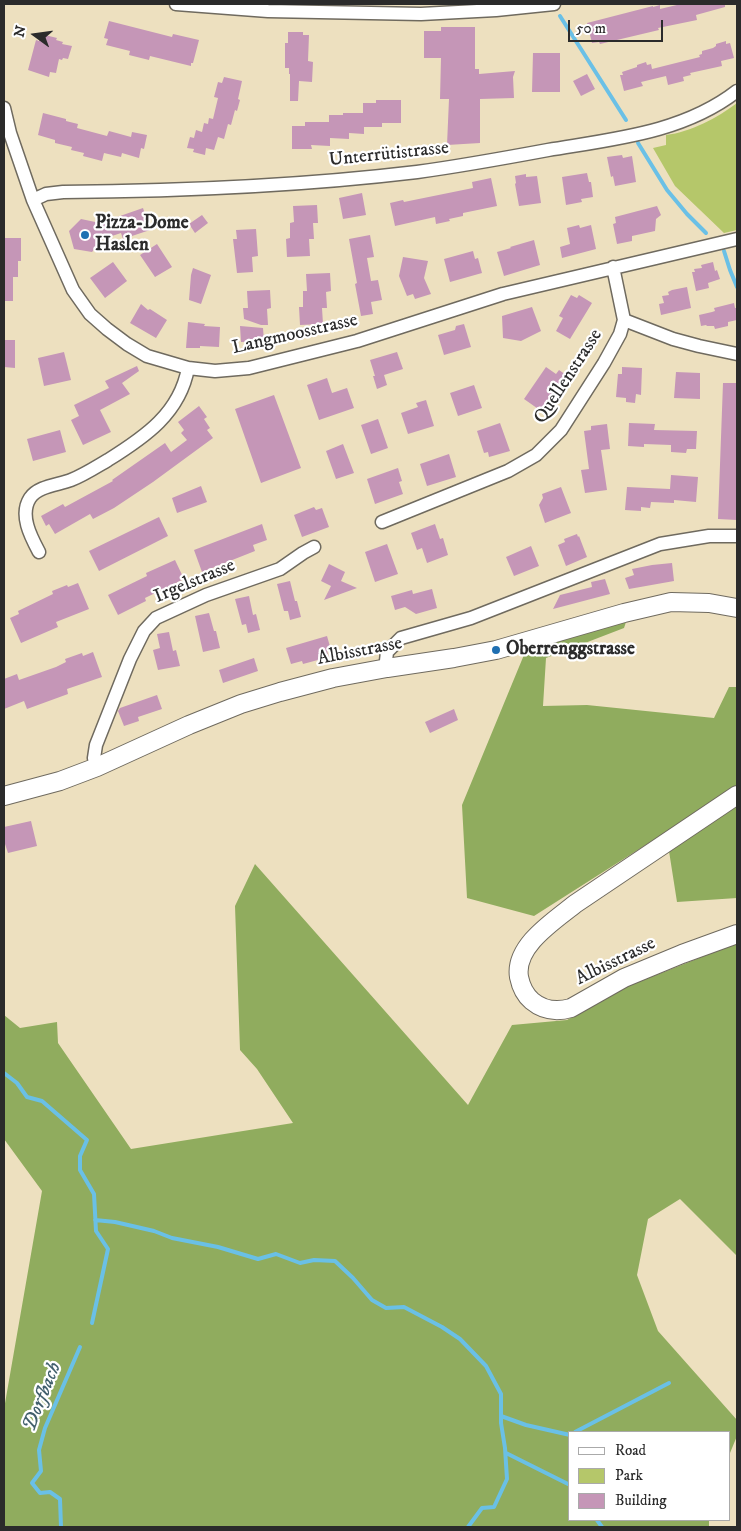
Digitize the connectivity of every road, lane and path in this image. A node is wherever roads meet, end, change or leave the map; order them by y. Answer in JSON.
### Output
{"nodes":[{"id":1,"x":176,"y":4,"type":"edge"},
{"id":2,"x":554,"y":4,"type":"edge"},
{"id":3,"x":205,"y":5,"type":"edge"},
{"id":4,"x":737,"y":92,"type":"edge"},
{"id":5,"x":4,"y":108,"type":"edge"},
{"id":6,"x":33,"y":200,"type":"junction"},
{"id":7,"x":737,"y":239,"type":"edge"},
{"id":8,"x":613,"y":268,"type":"junction"},
{"id":9,"x":624,"y":320,"type":"junction"},
{"id":10,"x":737,"y":354,"type":"edge"},
{"id":11,"x":188,"y":368,"type":"junction"},
{"id":12,"x":382,"y":522,"type":"dead end"},
{"id":13,"x":737,"y":536,"type":"edge"},
{"id":14,"x":314,"y":548,"type":"dead end"},
{"id":15,"x":39,"y":552,"type":"dead end"},
{"id":16,"x":737,"y":608,"type":"edge"},
{"id":17,"x":387,"y":668,"type":"junction"},
{"id":18,"x":97,"y":767,"type":"junction"},
{"id":19,"x":737,"y":794,"type":"edge"},
{"id":20,"x":4,"y":796,"type":"edge"},
{"id":21,"x":737,"y":934,"type":"edge"}],
"edges":[{"from":1,"to":3,"type":"street"},
{"from":2,"to":3,"type":"street"},
{"from":4,"to":6,"type":"street","name":"Unterrütistrasse"},
{"from":5,"to":6,"type":"street","name":"Langmoosstrasse"},
{"from":6,"to":11,"type":"street","name":"Langmoosstrasse"},
{"from":7,"to":8,"type":"street","name":"Langmoosstrasse"},
{"from":8,"to":9,"type":"street","name":"Quellenstrasse"},
{"from":8,"to":11,"type":"street","name":"Langmoosstrasse"},
{"from":9,"to":10,"type":"street"},
{"from":9,"to":12,"type":"street","name":"Quellenstrasse"},
{"from":11,"to":15,"type":"street"},
{"from":13,"to":17,"type":"street"},
{"from":14,"to":18,"type":"street","name":"Irgelstrasse"},
{"from":16,"to":17,"type":"main road","name":"Albisstrasse"},
{"from":17,"to":18,"type":"main road","name":"Albisstrasse"},
{"from":18,"to":20,"type":"main road","name":"Albisstrasse"},
{"from":19,"to":21,"type":"main road","name":"Albisstrasse"}]}
